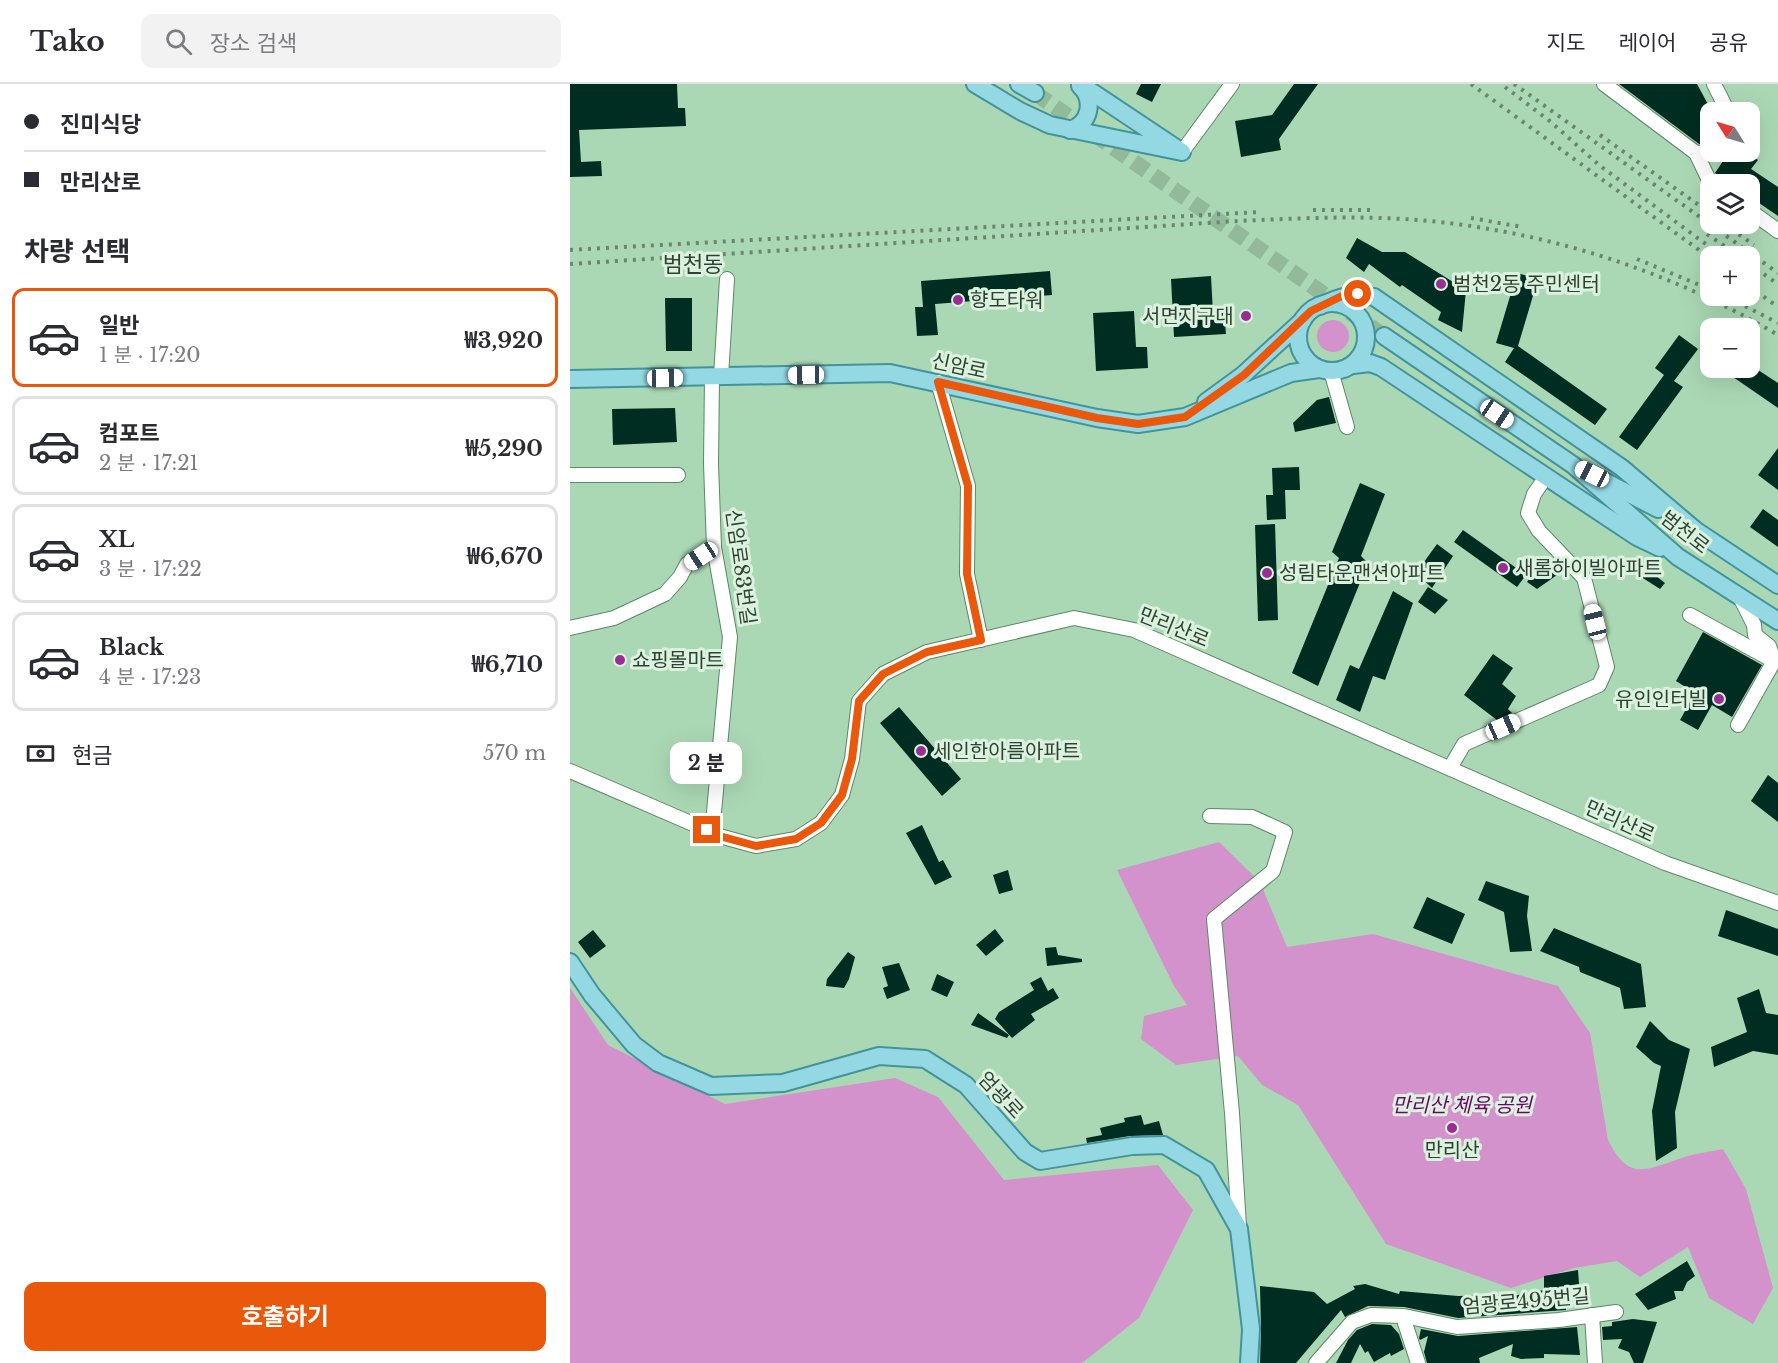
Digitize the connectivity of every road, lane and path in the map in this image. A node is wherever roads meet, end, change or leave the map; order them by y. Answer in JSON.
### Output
{"nodes":[{"id":1,"x":975,"y":84,"type":"edge"},
{"id":2,"x":1019,"y":84,"type":"edge"},
{"id":3,"x":1079,"y":84,"type":"edge"},
{"id":4,"x":1232,"y":84,"type":"edge"},
{"id":5,"x":1604,"y":84,"type":"edge"},
{"id":6,"x":1714,"y":84,"type":"edge"},
{"id":7,"x":1035,"y":93,"type":"tunnel mouth"},
{"id":8,"x":1723,"y":102,"type":"edge"},
{"id":9,"x":1070,"y":130,"type":"junction"},
{"id":10,"x":1182,"y":152,"type":"junction"},
{"id":11,"x":1696,"y":153,"type":"junction"},
{"id":12,"x":1700,"y":153,"type":"edge"},
{"id":13,"x":1705,"y":174,"type":"edge"},
{"id":14,"x":1760,"y":218,"type":"edge"},
{"id":15,"x":1778,"y":231,"type":"edge"},
{"id":16,"x":727,"y":279,"type":"dead end"},
{"id":17,"x":1320,"y":306,"type":"junction"},
{"id":18,"x":1304,"y":320,"type":"junction"},
{"id":19,"x":1384,"y":336,"type":"tunnel mouth"},
{"id":20,"x":1353,"y":365,"type":"junction"},
{"id":21,"x":1325,"y":370,"type":"junction"},
{"id":22,"x":717,"y":376,"type":"junction"},
{"id":23,"x":570,"y":379,"type":"edge"},
{"id":24,"x":938,"y":382,"type":"junction"},
{"id":25,"x":1185,"y":417,"type":"junction"},
{"id":26,"x":1347,"y":428,"type":"dead end"},
{"id":27,"x":1573,"y":465,"type":"junction"},
{"id":28,"x":570,"y":475,"type":"edge"},
{"id":29,"x":678,"y":475,"type":"dead end"},
{"id":30,"x":1546,"y":477,"type":"junction"},
{"id":31,"x":1694,"y":529,"type":"junction"},
{"id":32,"x":714,"y":547,"type":"junction"},
{"id":33,"x":1678,"y":557,"type":"junction"},
{"id":34,"x":1778,"y":585,"type":"edge"},
{"id":35,"x":1740,"y":597,"type":"junction"},
{"id":36,"x":1690,"y":615,"type":"dead end"},
{"id":37,"x":1777,"y":619,"type":"edge"},
{"id":38,"x":570,"y":628,"type":"edge"},
{"id":39,"x":981,"y":640,"type":"junction"},
{"id":40,"x":1776,"y":659,"type":"edge"},
{"id":41,"x":1738,"y":725,"type":"dead end"},
{"id":42,"x":1450,"y":768,"type":"junction"},
{"id":43,"x":570,"y":771,"type":"edge"},
{"id":44,"x":1209,"y":816,"type":"dead end"},
{"id":45,"x":712,"y":834,"type":"junction"},
{"id":46,"x":1778,"y":903,"type":"edge"},
{"id":47,"x":570,"y":962,"type":"edge"},
{"id":48,"x":1239,"y":1229,"type":"junction"},
{"id":49,"x":1616,"y":1312,"type":"dead end"},
{"id":50,"x":1592,"y":1315,"type":"junction"},
{"id":51,"x":1408,"y":1317,"type":"junction"},
{"id":52,"x":1249,"y":1363,"type":"edge"},
{"id":53,"x":1316,"y":1363,"type":"edge"},
{"id":54,"x":1418,"y":1363,"type":"edge"},
{"id":55,"x":1595,"y":1363,"type":"edge"}],
"edges":[{"from":1,"to":9,"type":"main road"},
{"from":2,"to":7,"type":"main road"},
{"from":3,"to":9,"type":"main road"},
{"from":3,"to":10,"type":"main road"},
{"from":4,"to":10,"type":"street"},
{"from":5,"to":11,"type":"street"},
{"from":6,"to":8,"type":"street"},
{"from":9,"to":10,"type":"main road"},
{"from":11,"to":12,"type":"street"},
{"from":11,"to":13,"type":"street"},
{"from":14,"to":15,"type":"street"},
{"from":16,"to":22,"type":"street"},
{"from":17,"to":18,"type":"main road"},
{"from":17,"to":20,"type":"main road"},
{"from":17,"to":31,"type":"main road"},
{"from":18,"to":21,"type":"main road"},
{"from":18,"to":25,"type":"main road"},
{"from":19,"to":27,"type":"main road","name":"범천로"},
{"from":20,"to":21,"type":"main road"},
{"from":20,"to":30,"type":"main road"},
{"from":21,"to":25,"type":"main road"},
{"from":21,"to":26,"type":"street"},
{"from":22,"to":23,"type":"main road","name":"신암로"},
{"from":22,"to":24,"type":"main road","name":"신암로"},
{"from":22,"to":32,"type":"street","name":"신암로83번길"},
{"from":24,"to":25,"type":"main road","name":"신암로"},
{"from":24,"to":39,"type":"street"},
{"from":27,"to":31,"type":"main road","name":"범천로"},
{"from":27,"to":33,"type":"main road","name":"범천로"},
{"from":28,"to":29,"type":"street"},
{"from":30,"to":33,"type":"main road"},
{"from":30,"to":42,"type":"street"},
{"from":31,"to":34,"type":"main road","name":"범천로"},
{"from":32,"to":38,"type":"street"},
{"from":32,"to":45,"type":"street","name":"신암로83번길"},
{"from":33,"to":35,"type":"main road","name":"범천로"},
{"from":35,"to":37,"type":"main road","name":"범천로"},
{"from":35,"to":40,"type":"street"},
{"from":36,"to":40,"type":"street"},
{"from":39,"to":42,"type":"street","name":"만리산로"},
{"from":39,"to":45,"type":"street","name":"만리산로"},
{"from":40,"to":41,"type":"street"},
{"from":42,"to":46,"type":"street","name":"만리산로"},
{"from":43,"to":45,"type":"street","name":"만리산로"},
{"from":44,"to":48,"type":"street"},
{"from":47,"to":48,"type":"main road","name":"엄광로"},
{"from":48,"to":52,"type":"main road","name":"엄광로"},
{"from":49,"to":50,"type":"street","name":"엄광로495번길"},
{"from":50,"to":51,"type":"street","name":"엄광로495번길"},
{"from":50,"to":55,"type":"street"},
{"from":51,"to":53,"type":"street","name":"엄광로495번길"},
{"from":51,"to":54,"type":"street"}]}
